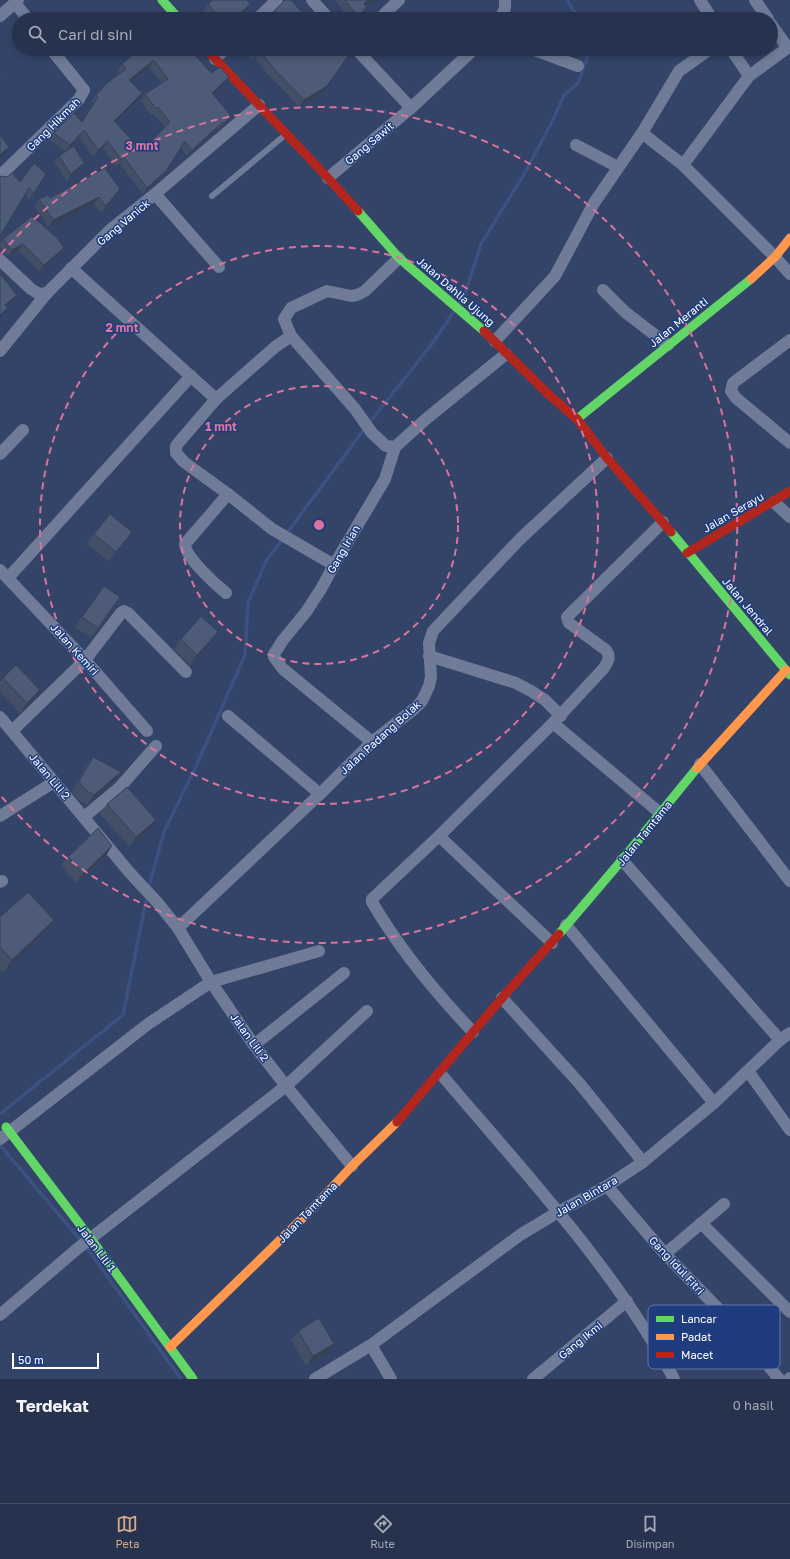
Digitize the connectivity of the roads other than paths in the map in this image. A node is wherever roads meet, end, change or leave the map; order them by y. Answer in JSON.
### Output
{"nodes":[{"id":1,"x":162,"y":0,"type":"edge"},
{"id":2,"x":277,"y":0,"type":"edge"},
{"id":3,"x":312,"y":0,"type":"edge"},
{"id":4,"x":399,"y":0,"type":"edge"},
{"id":5,"x":505,"y":0,"type":"edge"},
{"id":6,"x":700,"y":0,"type":"edge"},
{"id":7,"x":755,"y":0,"type":"edge"},
{"id":8,"x":17,"y":2,"type":"edge"},
{"id":9,"x":23,"y":12,"type":"edge"},
{"id":10,"x":173,"y":12,"type":"edge"},
{"id":11,"x":264,"y":12,"type":"edge"},
{"id":12,"x":323,"y":12,"type":"edge"},
{"id":13,"x":386,"y":12,"type":"edge"},
{"id":14,"x":503,"y":12,"type":"edge"},
{"id":15,"x":708,"y":12,"type":"edge"},
{"id":16,"x":763,"y":12,"type":"edge"},
{"id":17,"x":0,"y":16,"type":"edge"},
{"id":18,"x":778,"y":33,"type":"edge"},
{"id":19,"x":789,"y":46,"type":"edge"},
{"id":20,"x":778,"y":54,"type":"edge"},
{"id":21,"x":57,"y":56,"type":"edge"},
{"id":22,"x":212,"y":56,"type":"edge"},
{"id":23,"x":218,"y":56,"type":"edge"},
{"id":24,"x":362,"y":56,"type":"edge"},
{"id":25,"x":466,"y":56,"type":"edge"},
{"id":26,"x":551,"y":56,"type":"edge"},
{"id":27,"x":700,"y":56,"type":"edge"},
{"id":28,"x":736,"y":56,"type":"edge"},
{"id":29,"x":776,"y":56,"type":"edge"},
{"id":30,"x":215,"y":59,"type":"junction"},
{"id":31,"x":578,"y":66,"type":"dead end"},
{"id":32,"x":749,"y":76,"type":"junction"},
{"id":33,"x":259,"y":105,"type":"junction"},
{"id":34,"x":410,"y":108,"type":"junction"},
{"id":35,"x":642,"y":133,"type":"junction"},
{"id":36,"x":286,"y":134,"type":"junction"},
{"id":37,"x":576,"y":145,"type":"dead end"},
{"id":38,"x":683,"y":165,"type":"junction"},
{"id":39,"x":618,"y":167,"type":"junction"},
{"id":40,"x":0,"y":176,"type":"edge"},
{"id":41,"x":328,"y":178,"type":"junction"},
{"id":42,"x":155,"y":194,"type":"junction"},
{"id":43,"x":212,"y":196,"type":"dead end"},
{"id":44,"x":790,"y":238,"type":"edge"},
{"id":45,"x":775,"y":257,"type":"junction"},
{"id":46,"x":399,"y":258,"type":"junction"},
{"id":47,"x":0,"y":260,"type":"edge"},
{"id":48,"x":218,"y":267,"type":"dead end"},
{"id":49,"x":71,"y":268,"type":"junction"},
{"id":50,"x":790,"y":274,"type":"edge"},
{"id":51,"x":603,"y":290,"type":"dead end"},
{"id":52,"x":46,"y":293,"type":"junction"},
{"id":53,"x":292,"y":336,"type":"junction"},
{"id":54,"x":790,"y":340,"type":"edge"},
{"id":55,"x":495,"y":341,"type":"junction"},
{"id":56,"x":668,"y":345,"type":"junction"},
{"id":57,"x":0,"y":351,"type":"edge"},
{"id":58,"x":506,"y":354,"type":"junction"},
{"id":59,"x":191,"y":376,"type":"junction"},
{"id":60,"x":216,"y":399,"type":"junction"},
{"id":61,"x":576,"y":419,"type":"junction"},
{"id":62,"x":23,"y":430,"type":"dead end"},
{"id":63,"x":790,"y":443,"type":"edge"},
{"id":64,"x":396,"y":447,"type":"junction"},
{"id":65,"x":0,"y":454,"type":"edge"},
{"id":66,"x":607,"y":458,"type":"junction"},
{"id":67,"x":790,"y":491,"type":"edge"},
{"id":68,"x":228,"y":494,"type":"junction"},
{"id":69,"x":774,"y":502,"type":"junction"},
{"id":70,"x":790,"y":517,"type":"edge"},
{"id":71,"x":663,"y":522,"type":"junction"},
{"id":72,"x":686,"y":553,"type":"junction"},
{"id":73,"x":334,"y":565,"type":"junction"},
{"id":74,"x":4,"y":574,"type":"edge"},
{"id":75,"x":226,"y":593,"type":"dead end"},
{"id":76,"x":429,"y":656,"type":"junction"},
{"id":77,"x":85,"y":660,"type":"junction"},
{"id":78,"x":186,"y":672,"type":"dead end"},
{"id":79,"x":789,"y":674,"type":"edge"},
{"id":80,"x":228,"y":716,"type":"dead end"},
{"id":81,"x":0,"y":717,"type":"edge"},
{"id":82,"x":557,"y":720,"type":"junction"},
{"id":83,"x":12,"y":731,"type":"junction"},
{"id":84,"x":147,"y":731,"type":"dead end"},
{"id":85,"x":372,"y":742,"type":"junction"},
{"id":86,"x":156,"y":746,"type":"dead end"},
{"id":87,"x":700,"y":764,"type":"junction"},
{"id":88,"x":54,"y":782,"type":"junction"},
{"id":89,"x":320,"y":794,"type":"junction"},
{"id":90,"x":660,"y":813,"type":"junction"},
{"id":91,"x":0,"y":816,"type":"edge"},
{"id":92,"x":84,"y":817,"type":"junction"},
{"id":93,"x":439,"y":836,"type":"junction"},
{"id":94,"x":622,"y":860,"type":"junction"},
{"id":95,"x":790,"y":881,"type":"edge"},
{"id":96,"x":566,"y":925,"type":"junction"},
{"id":97,"x":178,"y":928,"type":"junction"},
{"id":98,"x":552,"y":943,"type":"junction"},
{"id":99,"x":319,"y":951,"type":"dead end"},
{"id":100,"x":344,"y":973,"type":"dead end"},
{"id":101,"x":211,"y":982,"type":"junction"},
{"id":102,"x":502,"y":998,"type":"junction"},
{"id":103,"x":367,"y":1011,"type":"dead end"},
{"id":104,"x":473,"y":1032,"type":"junction"},
{"id":105,"x":790,"y":1033,"type":"edge"},
{"id":106,"x":780,"y":1040,"type":"junction"},
{"id":107,"x":254,"y":1045,"type":"junction"},
{"id":108,"x":748,"y":1071,"type":"junction"},
{"id":109,"x":440,"y":1073,"type":"junction"},
{"id":110,"x":286,"y":1086,"type":"junction"},
{"id":111,"x":714,"y":1103,"type":"junction"},
{"id":112,"x":790,"y":1130,"type":"edge"},
{"id":113,"x":3,"y":1131,"type":"edge"},
{"id":114,"x":643,"y":1162,"type":"junction"},
{"id":115,"x":352,"y":1166,"type":"junction"},
{"id":116,"x":607,"y":1186,"type":"junction"},
{"id":117,"x":724,"y":1204,"type":"dead end"},
{"id":118,"x":558,"y":1212,"type":"junction"},
{"id":119,"x":702,"y":1223,"type":"junction"},
{"id":120,"x":91,"y":1239,"type":"junction"},
{"id":121,"x":665,"y":1254,"type":"junction"},
{"id":122,"x":627,"y":1301,"type":"junction"},
{"id":123,"x":715,"y":1305,"type":"edge"},
{"id":124,"x":790,"y":1312,"type":"edge"},
{"id":125,"x":0,"y":1315,"type":"edge"},
{"id":126,"x":648,"y":1335,"type":"edge"},
{"id":127,"x":371,"y":1345,"type":"junction"},
{"id":128,"x":170,"y":1347,"type":"junction"},
{"id":129,"x":668,"y":1369,"type":"edge"},
{"id":130,"x":771,"y":1369,"type":"edge"},
{"id":131,"x":193,"y":1379,"type":"edge"},
{"id":132,"x":315,"y":1379,"type":"edge"},
{"id":133,"x":391,"y":1379,"type":"edge"},
{"id":134,"x":533,"y":1379,"type":"edge"},
{"id":135,"x":674,"y":1379,"type":"edge"},
{"id":136,"x":779,"y":1379,"type":"edge"}],
"edges":[{"from":1,"to":10,"type":"street"},
{"from":2,"to":11,"type":"street"},
{"from":3,"to":12,"type":"street"},
{"from":4,"to":13,"type":"street"},
{"from":5,"to":14,"type":"street"},
{"from":6,"to":15,"type":"street"},
{"from":7,"to":16,"type":"street"},
{"from":8,"to":9,"type":"street"},
{"from":8,"to":17,"type":"street"},
{"from":18,"to":19,"type":"street"},
{"from":19,"to":20,"type":"street"},
{"from":21,"to":40,"type":"street","name":"Gang Hikmah"},
{"from":22,"to":30,"type":"street","name":"Jalan Dahlia Ujung"},
{"from":23,"to":30,"type":"street"},
{"from":24,"to":34,"type":"street"},
{"from":25,"to":34,"type":"street","name":"Gang Sawit"},
{"from":26,"to":31,"type":"street"},
{"from":27,"to":35,"type":"street"},
{"from":28,"to":32,"type":"street"},
{"from":29,"to":32,"type":"street"},
{"from":30,"to":33,"type":"street","name":"Jalan Dahlia Ujung"},
{"from":32,"to":38,"type":"street"},
{"from":33,"to":36,"type":"street","name":"Jalan Dahlia Ujung"},
{"from":33,"to":42,"type":"street","name":"Gang Vanick"},
{"from":34,"to":41,"type":"street","name":"Gang Sawit"},
{"from":35,"to":38,"type":"street"},
{"from":35,"to":39,"type":"street"},
{"from":36,"to":41,"type":"street","name":"Jalan Dahlia Ujung"},
{"from":36,"to":43,"type":"lane"},
{"from":37,"to":39,"type":"street"},
{"from":38,"to":45,"type":"street"},
{"from":39,"to":55,"type":"street"},
{"from":41,"to":46,"type":"street","name":"Jalan Dahlia Ujung"},
{"from":42,"to":48,"type":"street"},
{"from":42,"to":49,"type":"street","name":"Gang Vanick"},
{"from":44,"to":45,"type":"street","name":"Jalan Meranti"},
{"from":45,"to":50,"type":"street"},
{"from":45,"to":56,"type":"street","name":"Jalan Meranti"},
{"from":46,"to":53,"type":"street"},
{"from":46,"to":55,"type":"street","name":"Jalan Dahlia Ujung"},
{"from":47,"to":52,"type":"street"},
{"from":49,"to":52,"type":"street","name":"Gang Vanick"},
{"from":49,"to":59,"type":"street"},
{"from":51,"to":56,"type":"street"},
{"from":52,"to":57,"type":"street","name":"Gang Vanick"},
{"from":53,"to":60,"type":"street"},
{"from":53,"to":64,"type":"street"},
{"from":54,"to":63,"type":"street"},
{"from":55,"to":58,"type":"street","name":"Jalan Dahlia Ujung"},
{"from":56,"to":61,"type":"street","name":"Jalan Meranti"},
{"from":58,"to":61,"type":"street","name":"Jalan Dahlia Ujung"},
{"from":58,"to":64,"type":"street","name":"Gang Irian"},
{"from":59,"to":60,"type":"street"},
{"from":59,"to":74,"type":"street"},
{"from":60,"to":68,"type":"street"},
{"from":61,"to":66,"type":"street","name":"Jalan Dahlia Ujung"},
{"from":62,"to":65,"type":"street"},
{"from":64,"to":73,"type":"street","name":"Gang Irian"},
{"from":66,"to":71,"type":"street","name":"Jalan Dahlia Ujung"},
{"from":66,"to":76,"type":"street","name":"Jalan Padang Bolak"},
{"from":67,"to":69,"type":"street","name":"Jalan Serayu"},
{"from":68,"to":73,"type":"street"},
{"from":68,"to":75,"type":"street"},
{"from":69,"to":70,"type":"street"},
{"from":69,"to":72,"type":"street","name":"Jalan Serayu"},
{"from":71,"to":72,"type":"street","name":"Jalan Dahlia Ujung"},
{"from":71,"to":82,"type":"street"},
{"from":72,"to":79,"type":"street","name":"Jalan Jendral"},
{"from":73,"to":85,"type":"street","name":"Gang Irian"},
{"from":74,"to":77,"type":"street","name":"Jalan Kemiri"},
{"from":76,"to":82,"type":"street"},
{"from":76,"to":85,"type":"street","name":"Jalan Padang Bolak"},
{"from":77,"to":78,"type":"street"},
{"from":77,"to":83,"type":"street"},
{"from":77,"to":84,"type":"street","name":"Jalan Kemiri"},
{"from":79,"to":87,"type":"street","name":"Jalan Tamtama"},
{"from":80,"to":89,"type":"street"},
{"from":81,"to":83,"type":"street","name":"Jalan Lili 2"},
{"from":82,"to":90,"type":"street"},
{"from":82,"to":93,"type":"street"},
{"from":83,"to":88,"type":"street","name":"Jalan Lili 2"},
{"from":85,"to":89,"type":"street","name":"Jalan Padang Bolak"},
{"from":86,"to":92,"type":"street"},
{"from":87,"to":90,"type":"street","name":"Jalan Tamtama"},
{"from":87,"to":95,"type":"street"},
{"from":88,"to":91,"type":"street"},
{"from":88,"to":92,"type":"street","name":"Jalan Lili 2"},
{"from":89,"to":97,"type":"street","name":"Jalan Padang Bolak"},
{"from":90,"to":94,"type":"street","name":"Jalan Tamtama"},
{"from":92,"to":97,"type":"street","name":"Jalan Lili 2"},
{"from":93,"to":98,"type":"street"},
{"from":93,"to":104,"type":"street"},
{"from":94,"to":96,"type":"street","name":"Jalan Tamtama"},
{"from":94,"to":106,"type":"street"},
{"from":96,"to":98,"type":"street","name":"Jalan Tamtama"},
{"from":96,"to":111,"type":"street"},
{"from":97,"to":101,"type":"street","name":"Jalan Lili 2"},
{"from":98,"to":102,"type":"street","name":"Jalan Tamtama"},
{"from":99,"to":101,"type":"street"},
{"from":100,"to":107,"type":"street"},
{"from":101,"to":107,"type":"street","name":"Jalan Lili 2"},
{"from":101,"to":113,"type":"street"},
{"from":102,"to":104,"type":"street","name":"Jalan Tamtama"},
{"from":102,"to":114,"type":"street"},
{"from":103,"to":110,"type":"street"},
{"from":104,"to":109,"type":"street","name":"Jalan Tamtama"},
{"from":105,"to":106,"type":"street","name":"Jalan Bintara"},
{"from":106,"to":108,"type":"street","name":"Jalan Bintara"},
{"from":107,"to":110,"type":"street","name":"Jalan Lili 2"},
{"from":108,"to":111,"type":"street","name":"Jalan Bintara"},
{"from":108,"to":112,"type":"street"},
{"from":109,"to":115,"type":"street","name":"Jalan Tamtama"},
{"from":109,"to":118,"type":"street"},
{"from":110,"to":115,"type":"street","name":"Jalan Lili 2"},
{"from":110,"to":120,"type":"street"},
{"from":111,"to":114,"type":"street","name":"Jalan Bintara"},
{"from":113,"to":120,"type":"street","name":"Jalan Lili 1"},
{"from":114,"to":116,"type":"street","name":"Jalan Bintara"},
{"from":115,"to":128,"type":"street","name":"Jalan Tamtama"},
{"from":116,"to":118,"type":"street","name":"Jalan Bintara"},
{"from":116,"to":121,"type":"street","name":"Gang Idul Fitri"},
{"from":117,"to":119,"type":"street"},
{"from":118,"to":122,"type":"street"},
{"from":118,"to":127,"type":"street","name":"Jalan Bintara"},
{"from":119,"to":121,"type":"street"},
{"from":119,"to":124,"type":"street"},
{"from":120,"to":125,"type":"street"},
{"from":120,"to":128,"type":"street","name":"Jalan Lili 1"},
{"from":121,"to":123,"type":"street","name":"Gang Idul Fitri"},
{"from":122,"to":126,"type":"street"},
{"from":122,"to":134,"type":"street","name":"Gang Ikmi"},
{"from":127,"to":132,"type":"street","name":"Jalan Bintara"},
{"from":127,"to":133,"type":"street"},
{"from":128,"to":131,"type":"street","name":"Jalan Lili 1"},
{"from":129,"to":135,"type":"street"},
{"from":130,"to":136,"type":"street","name":"Gang Idul Fitri"}]}
